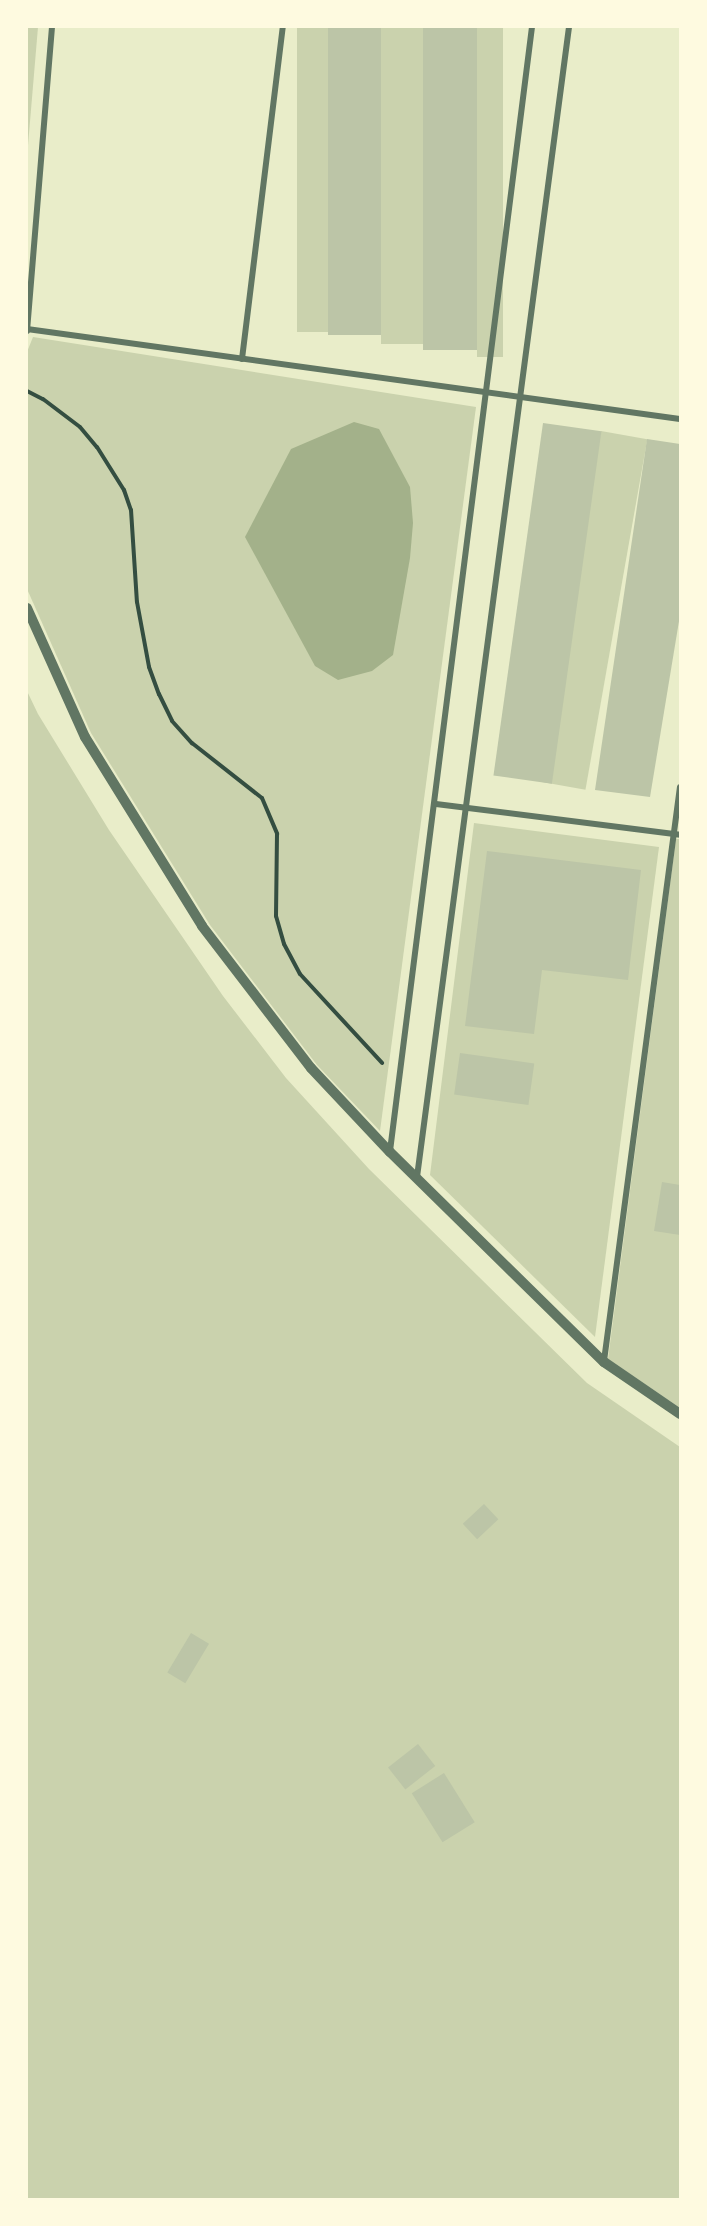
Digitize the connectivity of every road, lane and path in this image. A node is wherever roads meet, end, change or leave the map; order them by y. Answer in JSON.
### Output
{"nodes":[{"id":1,"x":52,"y":27,"type":"edge"},
{"id":2,"x":283,"y":27,"type":"edge"},
{"id":3,"x":532,"y":27,"type":"edge"},
{"id":4,"x":569,"y":27,"type":"edge"},
{"id":5,"x":27,"y":330,"type":"edge"},
{"id":6,"x":242,"y":359,"type":"junction"},
{"id":7,"x":27,"y":391,"type":"edge"},
{"id":8,"x":486,"y":393,"type":"junction"},
{"id":9,"x":518,"y":397,"type":"junction"},
{"id":10,"x":680,"y":419,"type":"edge"},
{"id":11,"x":27,"y":608,"type":"edge"},
{"id":12,"x":680,"y":787,"type":"edge"},
{"id":13,"x":436,"y":804,"type":"junction"},
{"id":14,"x":465,"y":808,"type":"junction"},
{"id":15,"x":676,"y":835,"type":"edge"},
{"id":16,"x":400,"y":1081,"type":"junction"},
{"id":17,"x":390,"y":1152,"type":"junction"},
{"id":18,"x":417,"y":1178,"type":"junction"},
{"id":19,"x":604,"y":1362,"type":"junction"},
{"id":20,"x":680,"y":1414,"type":"edge"}],
"edges":[{"from":1,"to":5,"type":"street"},
{"from":2,"to":6,"type":"street"},
{"from":3,"to":8,"type":"street"},
{"from":4,"to":9,"type":"street"},
{"from":5,"to":6,"type":"street"},
{"from":6,"to":8,"type":"street"},
{"from":7,"to":16,"type":"path"},
{"from":8,"to":9,"type":"street"},
{"from":8,"to":13,"type":"street"},
{"from":9,"to":10,"type":"street"},
{"from":9,"to":14,"type":"street"},
{"from":11,"to":17,"type":"street"},
{"from":12,"to":15,"type":"street"},
{"from":13,"to":14,"type":"street"},
{"from":13,"to":16,"type":"street"},
{"from":14,"to":15,"type":"street"},
{"from":14,"to":18,"type":"street"},
{"from":15,"to":19,"type":"street"},
{"from":16,"to":17,"type":"street"},
{"from":17,"to":18,"type":"street"},
{"from":18,"to":19,"type":"street"},
{"from":19,"to":20,"type":"street"}]}
